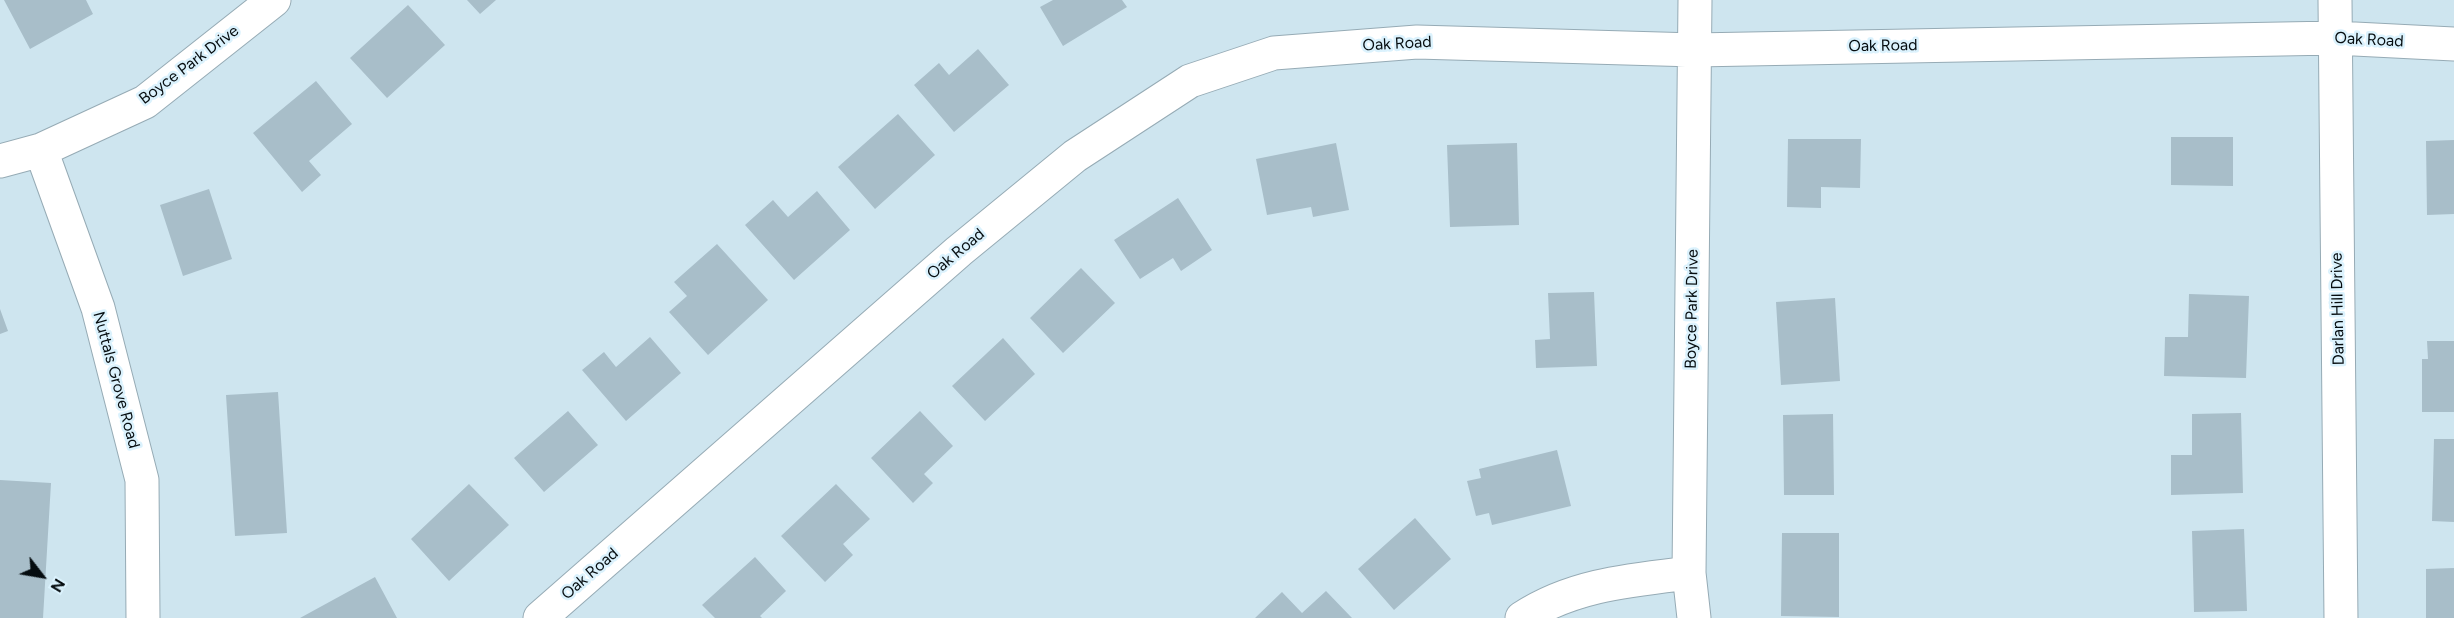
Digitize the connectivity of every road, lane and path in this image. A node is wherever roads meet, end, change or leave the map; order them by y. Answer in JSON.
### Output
{"nodes":[{"id":1,"x":274,"y":0,"type":"edge"},
{"id":2,"x":1695,"y":0,"type":"edge"},
{"id":3,"x":2335,"y":0,"type":"edge"},
{"id":4,"x":2335,"y":38,"type":"junction"},
{"id":5,"x":2454,"y":44,"type":"edge"},
{"id":6,"x":1695,"y":50,"type":"junction"},
{"id":7,"x":41,"y":150,"type":"junction"},
{"id":8,"x":0,"y":161,"type":"edge"},
{"id":9,"x":1689,"y":573,"type":"junction"},
{"id":10,"x":143,"y":618,"type":"edge"},
{"id":11,"x":540,"y":618,"type":"edge"},
{"id":12,"x":1522,"y":618,"type":"edge"},
{"id":13,"x":1694,"y":618,"type":"edge"},
{"id":14,"x":2341,"y":618,"type":"edge"}],
"edges":[{"from":1,"to":7,"type":"street","name":"Boyce Park Drive"},
{"from":2,"to":6,"type":"street","name":"Boyce Park Drive"},
{"from":3,"to":4,"type":"street","name":"Darlan Hill Drive"},
{"from":4,"to":5,"type":"street","name":"Oak Road"},
{"from":4,"to":6,"type":"street","name":"Oak Road"},
{"from":4,"to":14,"type":"street","name":"Darlan Hill Drive"},
{"from":6,"to":9,"type":"street","name":"Boyce Park Drive"},
{"from":6,"to":11,"type":"street","name":"Oak Road"},
{"from":7,"to":8,"type":"street","name":"Boyce Park Drive"},
{"from":7,"to":10,"type":"street","name":"Nuttals Grove Road"},
{"from":9,"to":12,"type":"street"},
{"from":9,"to":13,"type":"street","name":"Boyce Park Drive"}]}
